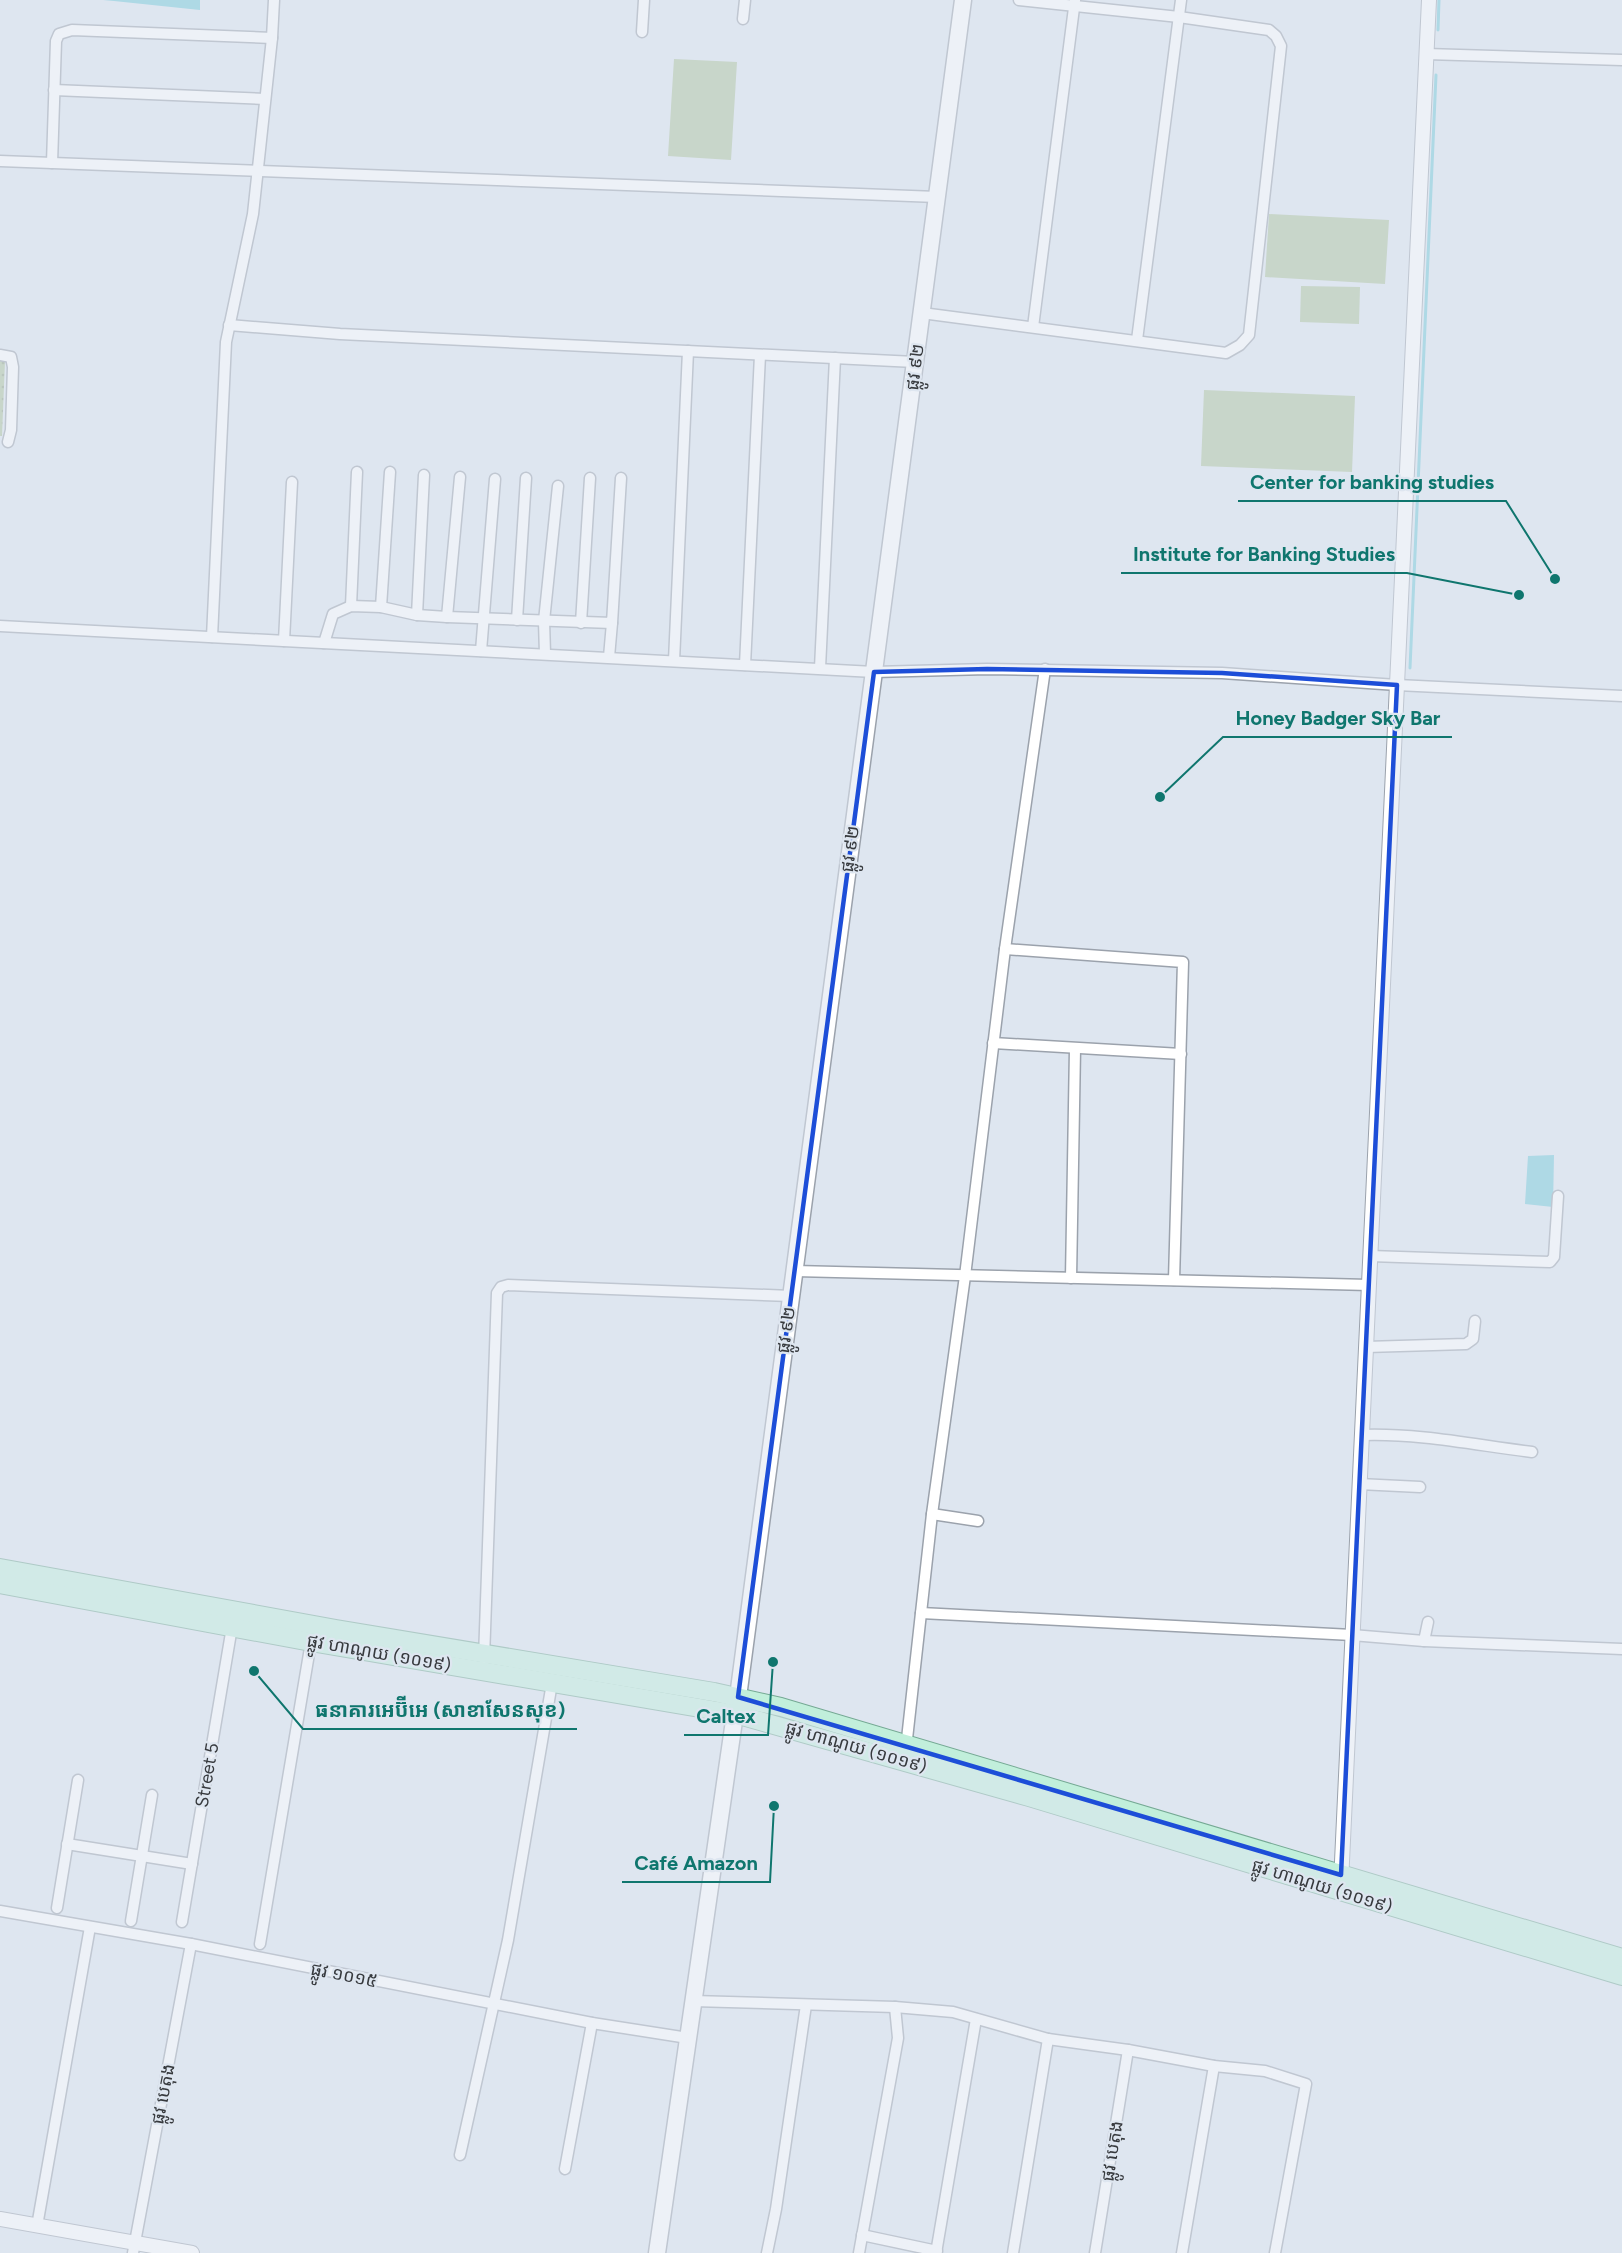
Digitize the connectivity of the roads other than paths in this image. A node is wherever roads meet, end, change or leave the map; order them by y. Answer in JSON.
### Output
{"nodes":[{"id":1,"x":274,"y":0,"type":"edge"},
{"id":2,"x":644,"y":0,"type":"edge"},
{"id":3,"x":745,"y":0,"type":"edge"},
{"id":4,"x":963,"y":0,"type":"edge"},
{"id":5,"x":1019,"y":0,"type":"edge"},
{"id":6,"x":1181,"y":0,"type":"edge"},
{"id":7,"x":1429,"y":0,"type":"edge"},
{"id":8,"x":1075,"y":3,"type":"edge"},
{"id":9,"x":1179,"y":17,"type":"junction"},
{"id":10,"x":743,"y":19,"type":"dead end"},
{"id":11,"x":642,"y":32,"type":"dead end"},
{"id":12,"x":272,"y":38,"type":"junction"},
{"id":13,"x":1426,"y":54,"type":"junction"},
{"id":14,"x":1622,"y":60,"type":"edge"},
{"id":15,"x":54,"y":90,"type":"junction"},
{"id":16,"x":265,"y":99,"type":"junction"},
{"id":17,"x":0,"y":161,"type":"edge"},
{"id":18,"x":52,"y":163,"type":"junction"},
{"id":19,"x":257,"y":172,"type":"junction"},
{"id":20,"x":937,"y":197,"type":"junction"},
{"id":21,"x":922,"y":313,"type":"junction"},
{"id":22,"x":229,"y":325,"type":"junction"},
{"id":23,"x":1033,"y":327,"type":"junction"},
{"id":24,"x":1137,"y":340,"type":"junction"},
{"id":25,"x":688,"y":351,"type":"junction"},
{"id":26,"x":0,"y":354,"type":"edge"},
{"id":27,"x":760,"y":355,"type":"junction"},
{"id":28,"x":835,"y":358,"type":"junction"},
{"id":29,"x":915,"y":362,"type":"junction"},
{"id":30,"x":8,"y":442,"type":"dead end"},
{"id":31,"x":357,"y":472,"type":"dead end"},
{"id":32,"x":390,"y":472,"type":"dead end"},
{"id":33,"x":424,"y":475,"type":"dead end"},
{"id":34,"x":460,"y":477,"type":"dead end"},
{"id":35,"x":526,"y":478,"type":"dead end"},
{"id":36,"x":590,"y":478,"type":"dead end"},
{"id":37,"x":621,"y":478,"type":"dead end"},
{"id":38,"x":495,"y":479,"type":"dead end"},
{"id":39,"x":292,"y":482,"type":"dead end"},
{"id":40,"x":558,"y":486,"type":"dead end"},
{"id":41,"x":351,"y":606,"type":"junction"},
{"id":42,"x":381,"y":607,"type":"junction"},
{"id":43,"x":417,"y":615,"type":"junction"},
{"id":44,"x":447,"y":617,"type":"junction"},
{"id":45,"x":483,"y":618,"type":"junction"},
{"id":46,"x":517,"y":620,"type":"junction"},
{"id":47,"x":544,"y":621,"type":"junction"},
{"id":48,"x":581,"y":623,"type":"junction"},
{"id":49,"x":612,"y":623,"type":"junction"},
{"id":50,"x":0,"y":626,"type":"edge"},
{"id":51,"x":212,"y":637,"type":"junction"},
{"id":52,"x":284,"y":641,"type":"junction"},
{"id":53,"x":324,"y":643,"type":"junction"},
{"id":54,"x":481,"y":651,"type":"junction"},
{"id":55,"x":545,"y":654,"type":"junction"},
{"id":56,"x":609,"y":657,"type":"junction"},
{"id":57,"x":674,"y":661,"type":"junction"},
{"id":58,"x":745,"y":664,"type":"junction"},
{"id":59,"x":820,"y":668,"type":"junction"},
{"id":60,"x":1046,"y":669,"type":"junction"},
{"id":61,"x":874,"y":672,"type":"junction"},
{"id":62,"x":1397,"y":685,"type":"junction"},
{"id":63,"x":1622,"y":696,"type":"edge"},
{"id":64,"x":1005,"y":949,"type":"junction"},
{"id":65,"x":993,"y":1043,"type":"junction"},
{"id":66,"x":1075,"y":1049,"type":"junction"},
{"id":67,"x":1181,"y":1054,"type":"junction"},
{"id":68,"x":1558,"y":1196,"type":"dead end"},
{"id":69,"x":1370,"y":1256,"type":"junction"},
{"id":70,"x":795,"y":1271,"type":"junction"},
{"id":71,"x":965,"y":1276,"type":"junction"},
{"id":72,"x":1071,"y":1278,"type":"junction"},
{"id":73,"x":1174,"y":1280,"type":"junction"},
{"id":74,"x":1369,"y":1284,"type":"junction"},
{"id":75,"x":791,"y":1296,"type":"junction"},
{"id":76,"x":1475,"y":1321,"type":"dead end"},
{"id":77,"x":1366,"y":1347,"type":"junction"},
{"id":78,"x":1362,"y":1435,"type":"junction"},
{"id":79,"x":1532,"y":1452,"type":"dead end"},
{"id":80,"x":1359,"y":1484,"type":"junction"},
{"id":81,"x":1420,"y":1488,"type":"dead end"},
{"id":82,"x":932,"y":1514,"type":"junction"},
{"id":83,"x":978,"y":1521,"type":"dead end"},
{"id":84,"x":0,"y":1568,"type":"edge"},
{"id":85,"x":0,"y":1584,"type":"edge"},
{"id":86,"x":921,"y":1613,"type":"junction"},
{"id":87,"x":1428,"y":1622,"type":"dead end"},
{"id":88,"x":232,"y":1628,"type":"junction"},
{"id":89,"x":1352,"y":1635,"type":"junction"},
{"id":90,"x":1424,"y":1641,"type":"junction"},
{"id":91,"x":311,"y":1642,"type":"junction"},
{"id":92,"x":1622,"y":1649,"type":"edge"},
{"id":93,"x":484,"y":1662,"type":"junction"},
{"id":94,"x":552,"y":1683,"type":"junction"},
{"id":95,"x":736,"y":1706,"type":"junction"},
{"id":96,"x":905,"y":1752,"type":"junction"},
{"id":97,"x":78,"y":1780,"type":"dead end"},
{"id":98,"x":152,"y":1795,"type":"dead end"},
{"id":99,"x":67,"y":1844,"type":"junction"},
{"id":100,"x":142,"y":1856,"type":"junction"},
{"id":101,"x":192,"y":1864,"type":"junction"},
{"id":102,"x":1341,"y":1883,"type":"junction"},
{"id":103,"x":57,"y":1908,"type":"dead end"},
{"id":104,"x":0,"y":1911,"type":"edge"},
{"id":105,"x":131,"y":1921,"type":"dead end"},
{"id":106,"x":182,"y":1922,"type":"dead end"},
{"id":107,"x":90,"y":1927,"type":"junction"},
{"id":108,"x":191,"y":1944,"type":"junction"},
{"id":109,"x":260,"y":1944,"type":"dead end"},
{"id":110,"x":1622,"y":1958,"type":"edge"},
{"id":111,"x":1622,"y":1976,"type":"edge"},
{"id":112,"x":693,"y":2001,"type":"junction"},
{"id":113,"x":493,"y":2003,"type":"junction"},
{"id":114,"x":806,"y":2006,"type":"junction"},
{"id":115,"x":895,"y":2007,"type":"junction"},
{"id":116,"x":976,"y":2019,"type":"junction"},
{"id":117,"x":592,"y":2024,"type":"junction"},
{"id":118,"x":688,"y":2038,"type":"junction"},
{"id":119,"x":1048,"y":2039,"type":"junction"},
{"id":120,"x":1128,"y":2050,"type":"junction"},
{"id":121,"x":1214,"y":2066,"type":"junction"},
{"id":122,"x":460,"y":2155,"type":"dead end"},
{"id":123,"x":565,"y":2169,"type":"dead end"},
{"id":124,"x":0,"y":2219,"type":"edge"},
{"id":125,"x":37,"y":2226,"type":"junction"},
{"id":126,"x":862,"y":2235,"type":"junction"},
{"id":127,"x":134,"y":2248,"type":"edge"},
{"id":128,"x":937,"y":2252,"type":"edge"},
{"id":129,"x":192,"y":2253,"type":"edge"},
{"id":130,"x":657,"y":2253,"type":"edge"},
{"id":131,"x":767,"y":2253,"type":"edge"},
{"id":132,"x":859,"y":2253,"type":"edge"},
{"id":133,"x":1013,"y":2253,"type":"edge"},
{"id":134,"x":1095,"y":2253,"type":"edge"},
{"id":135,"x":1182,"y":2253,"type":"edge"},
{"id":136,"x":1275,"y":2253,"type":"edge"}],
"edges":[{"from":1,"to":12,"type":"street"},
{"from":2,"to":11,"type":"street"},
{"from":3,"to":10,"type":"street"},
{"from":4,"to":20,"type":"main road","name":"ផ្លូវ ៩២"},
{"from":5,"to":8,"type":"street"},
{"from":6,"to":9,"type":"street"},
{"from":7,"to":13,"type":"street"},
{"from":8,"to":9,"type":"street"},
{"from":8,"to":23,"type":"street"},
{"from":9,"to":24,"type":"street"},
{"from":9,"to":24,"type":"street"},
{"from":12,"to":15,"type":"street"},
{"from":12,"to":16,"type":"street"},
{"from":13,"to":14,"type":"street"},
{"from":13,"to":62,"type":"street"},
{"from":15,"to":16,"type":"street"},
{"from":15,"to":18,"type":"street"},
{"from":16,"to":19,"type":"street"},
{"from":17,"to":18,"type":"street"},
{"from":18,"to":19,"type":"street"},
{"from":19,"to":20,"type":"street"},
{"from":19,"to":22,"type":"street"},
{"from":20,"to":21,"type":"main road","name":"ផ្លូវ ៩២"},
{"from":21,"to":23,"type":"street"},
{"from":21,"to":29,"type":"main road","name":"ផ្លូវ ៩២"},
{"from":22,"to":25,"type":"street"},
{"from":22,"to":51,"type":"street"},
{"from":23,"to":24,"type":"street"},
{"from":25,"to":27,"type":"street"},
{"from":25,"to":57,"type":"street"},
{"from":26,"to":30,"type":"street"},
{"from":27,"to":28,"type":"street"},
{"from":27,"to":58,"type":"street"},
{"from":28,"to":29,"type":"street"},
{"from":28,"to":59,"type":"street"},
{"from":29,"to":61,"type":"main road","name":"ផ្លូវ ៩២"},
{"from":31,"to":41,"type":"street"},
{"from":32,"to":42,"type":"street"},
{"from":33,"to":43,"type":"street"},
{"from":34,"to":44,"type":"street"},
{"from":35,"to":46,"type":"street"},
{"from":36,"to":48,"type":"street"},
{"from":37,"to":49,"type":"street"},
{"from":38,"to":45,"type":"street"},
{"from":39,"to":52,"type":"street"},
{"from":40,"to":47,"type":"street"},
{"from":41,"to":42,"type":"street"},
{"from":41,"to":53,"type":"street"},
{"from":42,"to":43,"type":"street"},
{"from":43,"to":44,"type":"street"},
{"from":44,"to":45,"type":"street"},
{"from":45,"to":46,"type":"street"},
{"from":45,"to":54,"type":"street"},
{"from":46,"to":47,"type":"street"},
{"from":47,"to":48,"type":"street"},
{"from":47,"to":55,"type":"street"},
{"from":48,"to":49,"type":"street"},
{"from":49,"to":56,"type":"street"},
{"from":50,"to":51,"type":"street"},
{"from":51,"to":52,"type":"street"},
{"from":52,"to":53,"type":"street"},
{"from":53,"to":54,"type":"street"},
{"from":54,"to":55,"type":"street"},
{"from":55,"to":56,"type":"street"},
{"from":56,"to":57,"type":"street"},
{"from":57,"to":58,"type":"street"},
{"from":58,"to":59,"type":"street"},
{"from":59,"to":61,"type":"street"},
{"from":60,"to":61,"type":"street"},
{"from":60,"to":62,"type":"street"},
{"from":60,"to":64,"type":"street"},
{"from":61,"to":70,"type":"main road","name":"ផ្លូវ ៩២"},
{"from":62,"to":63,"type":"street"},
{"from":62,"to":69,"type":"street"},
{"from":64,"to":65,"type":"street"},
{"from":64,"to":67,"type":"street"},
{"from":65,"to":66,"type":"street"},
{"from":65,"to":71,"type":"street"},
{"from":66,"to":67,"type":"street"},
{"from":66,"to":72,"type":"street"},
{"from":67,"to":73,"type":"street"},
{"from":68,"to":69,"type":"street"},
{"from":69,"to":74,"type":"street"},
{"from":70,"to":71,"type":"street"},
{"from":70,"to":75,"type":"main road","name":"ផ្លូវ ៩២"},
{"from":71,"to":72,"type":"street"},
{"from":71,"to":82,"type":"street"},
{"from":72,"to":73,"type":"street"},
{"from":73,"to":74,"type":"street"},
{"from":74,"to":77,"type":"street"},
{"from":75,"to":93,"type":"street"},
{"from":75,"to":95,"type":"main road","name":"ផ្លូវ ៩២"},
{"from":76,"to":77,"type":"street"},
{"from":77,"to":78,"type":"street"},
{"from":78,"to":79,"type":"street"},
{"from":78,"to":80,"type":"street"},
{"from":80,"to":81,"type":"street"},
{"from":80,"to":89,"type":"street"},
{"from":82,"to":83,"type":"street"},
{"from":82,"to":86,"type":"street"},
{"from":84,"to":93,"type":"main road","name":"ផ្លូវ ហាណូយ (១០១៩)"},
{"from":85,"to":88,"type":"main road","name":"ផ្លូវ ហាណូយ (១០១៩)"},
{"from":86,"to":89,"type":"street"},
{"from":86,"to":96,"type":"street"},
{"from":87,"to":90,"type":"street"},
{"from":88,"to":91,"type":"main road","name":"ផ្លូវ ហាណូយ (១០១៩)"},
{"from":88,"to":101,"type":"street","name":"Street 5"},
{"from":89,"to":90,"type":"street"},
{"from":89,"to":102,"type":"street"},
{"from":90,"to":92,"type":"street"},
{"from":91,"to":93,"type":"main road","name":"ផ្លូវ ហាណូយ (១០១៩)"},
{"from":91,"to":109,"type":"street"},
{"from":93,"to":94,"type":"main road","name":"ផ្លូវ ហាណូយ (១០១៩)"},
{"from":93,"to":95,"type":"main road","name":"ផ្លូវ ហាណូយ (១០១៩)"},
{"from":94,"to":95,"type":"main road","name":"ផ្លូវ ហាណូយ (១០១៩)"},
{"from":94,"to":113,"type":"street"},
{"from":95,"to":96,"type":"main road","name":"ផ្លូវ ហាណូយ (១០១៩)"},
{"from":95,"to":112,"type":"main road","name":"ផ្លូវ ៩២"},
{"from":96,"to":102,"type":"main road","name":"ផ្លូវ ហាណូយ (១០១៩)"},
{"from":97,"to":99,"type":"street"},
{"from":98,"to":100,"type":"street"},
{"from":99,"to":100,"type":"street"},
{"from":99,"to":103,"type":"street"},
{"from":100,"to":101,"type":"street"},
{"from":100,"to":105,"type":"street"},
{"from":101,"to":106,"type":"street","name":"Street 5"},
{"from":102,"to":110,"type":"main road","name":"ផ្លូវ ហាណូយ (១០១៩)"},
{"from":102,"to":111,"type":"main road","name":"ផ្លូវ ហាណូយ (១០១៩)"},
{"from":104,"to":107,"type":"street","name":"ផ្លូវ ១០១៥"},
{"from":107,"to":108,"type":"street","name":"ផ្លូវ ១០១៥"},
{"from":107,"to":125,"type":"street"},
{"from":108,"to":113,"type":"street","name":"ផ្លូវ ១០១៥"},
{"from":108,"to":127,"type":"street","name":"ផ្លូវ បេតុង"},
{"from":112,"to":114,"type":"street"},
{"from":112,"to":118,"type":"main road","name":"ផ្លូវ ៩២"},
{"from":113,"to":117,"type":"street","name":"ផ្លូវ ១០១៥"},
{"from":113,"to":122,"type":"street"},
{"from":114,"to":115,"type":"street"},
{"from":114,"to":131,"type":"street"},
{"from":115,"to":116,"type":"street"},
{"from":115,"to":126,"type":"street"},
{"from":116,"to":119,"type":"street"},
{"from":116,"to":128,"type":"street"},
{"from":117,"to":118,"type":"street","name":"ផ្លូវ ១០១៥"},
{"from":117,"to":123,"type":"street"},
{"from":118,"to":130,"type":"main road","name":"ផ្លូវ ៩២"},
{"from":119,"to":120,"type":"street"},
{"from":119,"to":133,"type":"street"},
{"from":120,"to":121,"type":"street"},
{"from":120,"to":134,"type":"street","name":"ផ្លូវ បេតុង"},
{"from":121,"to":135,"type":"street"},
{"from":121,"to":136,"type":"street"},
{"from":124,"to":125,"type":"street"},
{"from":125,"to":127,"type":"street"},
{"from":126,"to":128,"type":"street"},
{"from":126,"to":132,"type":"street"},
{"from":127,"to":129,"type":"street"}]}
